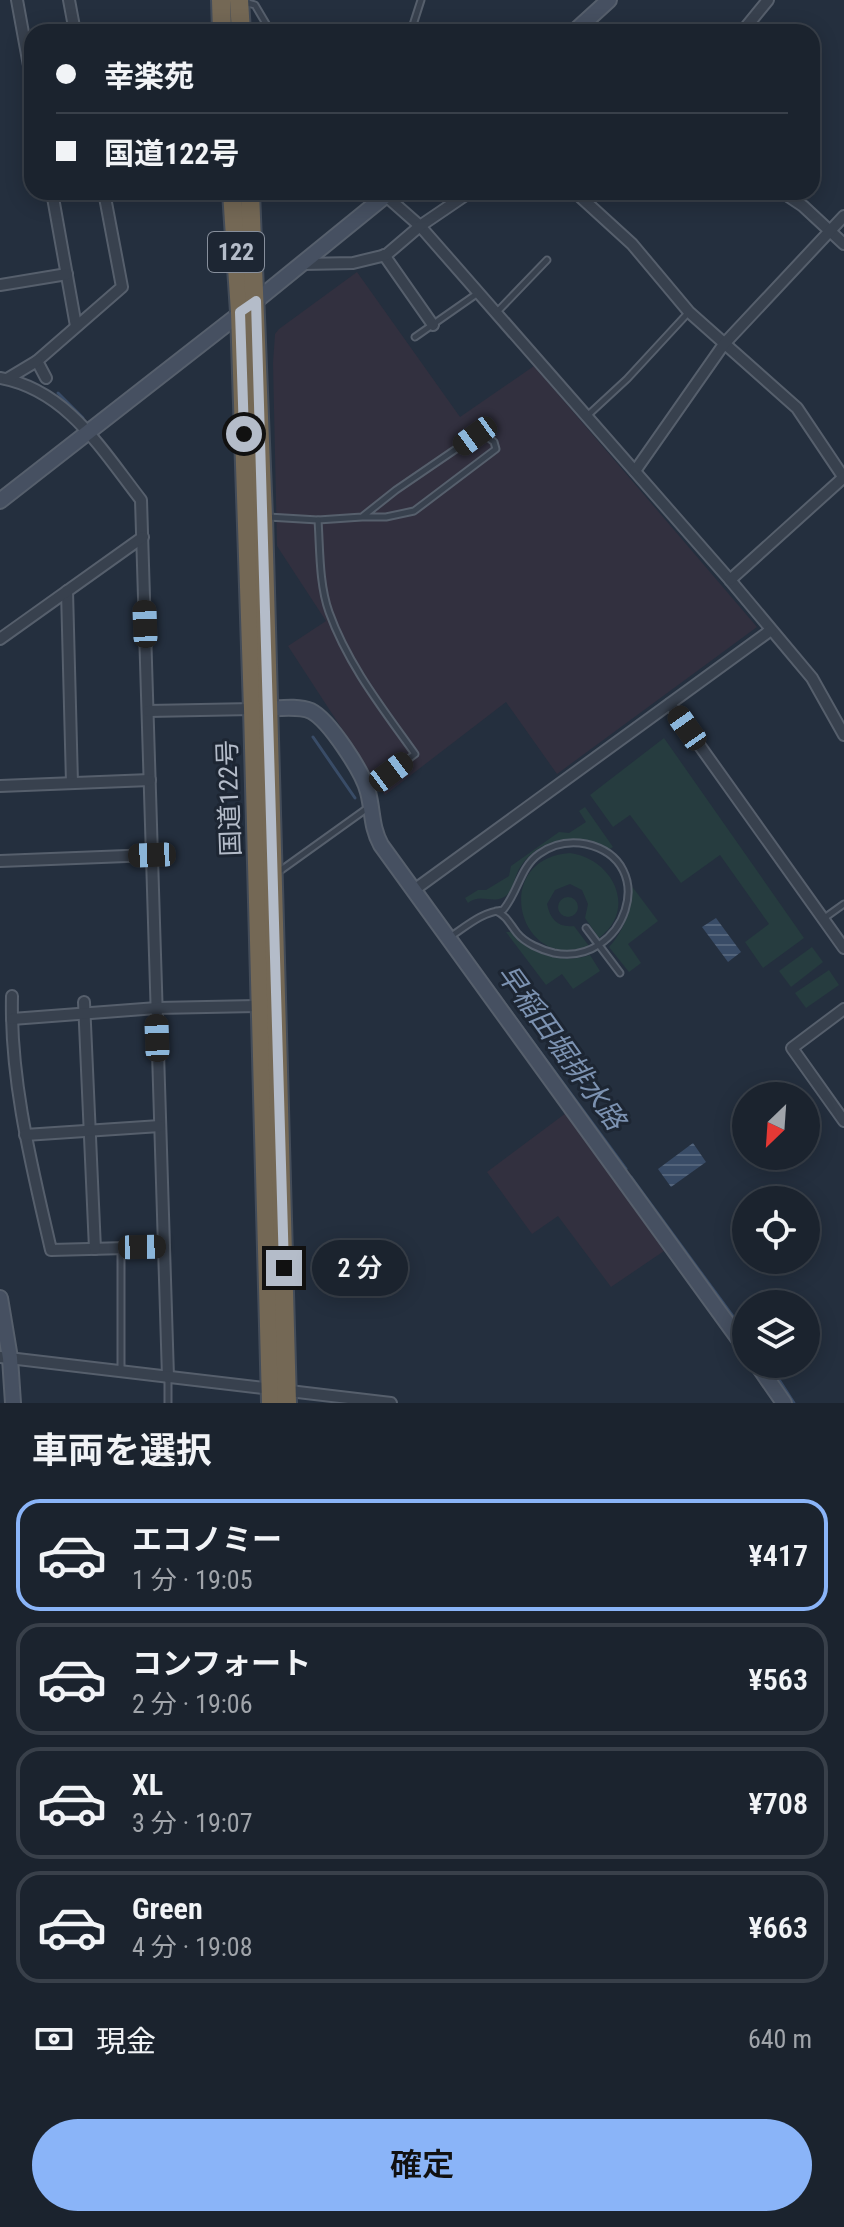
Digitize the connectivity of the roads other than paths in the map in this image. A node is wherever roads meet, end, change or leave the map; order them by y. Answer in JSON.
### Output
{"nodes":[{"id":1,"x":17,"y":0,"type":"edge"},
{"id":2,"x":69,"y":0,"type":"edge"},
{"id":3,"x":221,"y":0,"type":"edge"},
{"id":4,"x":239,"y":0,"type":"edge"},
{"id":5,"x":421,"y":0,"type":"edge"},
{"id":6,"x":609,"y":0,"type":"edge"},
{"id":7,"x":768,"y":0,"type":"edge"},
{"id":8,"x":74,"y":24,"type":"edge"},
{"id":9,"x":222,"y":24,"type":"edge"},
{"id":10,"x":240,"y":24,"type":"edge"},
{"id":11,"x":266,"y":24,"type":"edge"},
{"id":12,"x":415,"y":24,"type":"edge"},
{"id":13,"x":583,"y":24,"type":"edge"},
{"id":14,"x":748,"y":24,"type":"edge"},
{"id":15,"x":24,"y":38,"type":"edge"},
{"id":16,"x":53,"y":200,"type":"edge"},
{"id":17,"x":106,"y":200,"type":"edge"},
{"id":18,"x":233,"y":200,"type":"edge"},
{"id":19,"x":250,"y":200,"type":"edge"},
{"id":20,"x":378,"y":200,"type":"edge"},
{"id":21,"x":393,"y":200,"type":"edge"},
{"id":22,"x":458,"y":200,"type":"edge"},
{"id":23,"x":584,"y":200,"type":"edge"},
{"id":24,"x":794,"y":200,"type":"edge"},
{"id":25,"x":844,"y":216,"type":"edge"},
{"id":26,"x":420,"y":226,"type":"junction"},
{"id":27,"x":830,"y":231,"type":"junction"},
{"id":28,"x":844,"y":244,"type":"edge"},
{"id":29,"x":384,"y":255,"type":"junction"},
{"id":30,"x":547,"y":260,"type":"dead end"},
{"id":31,"x":303,"y":264,"type":"junction"},
{"id":32,"x":67,"y":274,"type":"junction"},
{"id":33,"x":0,"y":285,"type":"edge"},
{"id":34,"x":479,"y":292,"type":"junction"},
{"id":35,"x":256,"y":301,"type":"junction"},
{"id":36,"x":240,"y":312,"type":"junction"},
{"id":37,"x":689,"y":312,"type":"junction"},
{"id":38,"x":497,"y":313,"type":"junction"},
{"id":39,"x":433,"y":325,"type":"junction"},
{"id":40,"x":76,"y":326,"type":"junction"},
{"id":41,"x":415,"y":337,"type":"dead end"},
{"id":42,"x":724,"y":344,"type":"junction"},
{"id":43,"x":37,"y":361,"type":"junction"},
{"id":44,"x":46,"y":378,"type":"dead end"},
{"id":45,"x":4,"y":379,"type":"edge"},
{"id":46,"x":587,"y":416,"type":"junction"},
{"id":47,"x":88,"y":433,"type":"junction"},
{"id":48,"x":635,"y":471,"type":"junction"},
{"id":49,"x":844,"y":477,"type":"edge"},
{"id":50,"x":0,"y":501,"type":"edge"},
{"id":51,"x":263,"y":517,"type":"junction"},
{"id":52,"x":362,"y":517,"type":"junction"},
{"id":53,"x":318,"y":520,"type":"junction"},
{"id":54,"x":143,"y":537,"type":"junction"},
{"id":55,"x":730,"y":580,"type":"junction"},
{"id":56,"x":67,"y":591,"type":"junction"},
{"id":57,"x":771,"y":630,"type":"junction"},
{"id":58,"x":0,"y":639,"type":"edge"},
{"id":59,"x":670,"y":704,"type":"junction"},
{"id":60,"x":260,"y":709,"type":"junction"},
{"id":61,"x":148,"y":711,"type":"junction"},
{"id":62,"x":844,"y":735,"type":"edge"},
{"id":63,"x":150,"y":780,"type":"junction"},
{"id":64,"x":72,"y":783,"type":"junction"},
{"id":65,"x":0,"y":786,"type":"edge"},
{"id":66,"x":367,"y":790,"type":"junction"},
{"id":67,"x":369,"y":807,"type":"junction"},
{"id":68,"x":152,"y":855,"type":"junction"},
{"id":69,"x":0,"y":861,"type":"edge"},
{"id":70,"x":273,"y":876,"type":"junction"},
{"id":71,"x":414,"y":890,"type":"junction"},
{"id":72,"x":844,"y":904,"type":"edge"},
{"id":73,"x":496,"y":911,"type":"junction"},
{"id":74,"x":823,"y":919,"type":"junction"},
{"id":75,"x":586,"y":928,"type":"dead end"},
{"id":76,"x":449,"y":937,"type":"junction"},
{"id":77,"x":598,"y":945,"type":"junction"},
{"id":78,"x":844,"y":948,"type":"edge"},
{"id":79,"x":620,"y":973,"type":"dead end"},
{"id":80,"x":12,"y":996,"type":"dead end"},
{"id":81,"x":84,"y":1002,"type":"dead end"},
{"id":82,"x":261,"y":1006,"type":"junction"},
{"id":83,"x":157,"y":1008,"type":"junction"},
{"id":84,"x":844,"y":1009,"type":"edge"},
{"id":85,"x":83,"y":1014,"type":"junction"},
{"id":86,"x":12,"y":1019,"type":"junction"},
{"id":87,"x":844,"y":1121,"type":"edge"},
{"id":88,"x":160,"y":1126,"type":"junction"},
{"id":89,"x":88,"y":1131,"type":"junction"},
{"id":90,"x":25,"y":1135,"type":"junction"},
{"id":91,"x":164,"y":1247,"type":"junction"},
{"id":92,"x":121,"y":1248,"type":"junction"},
{"id":93,"x":95,"y":1249,"type":"junction"},
{"id":94,"x":0,"y":1298,"type":"edge"},
{"id":95,"x":732,"y":1330,"type":"edge"},
{"id":96,"x":5,"y":1358,"type":"edge"},
{"id":97,"x":121,"y":1372,"type":"junction"},
{"id":98,"x":168,"y":1377,"type":"junction"},
{"id":99,"x":767,"y":1378,"type":"edge"},
{"id":100,"x":279,"y":1396,"type":"edge"},
{"id":101,"x":13,"y":1403,"type":"edge"},
{"id":102,"x":168,"y":1403,"type":"edge"},
{"id":103,"x":391,"y":1403,"type":"edge"},
{"id":104,"x":784,"y":1403,"type":"edge"}],
"edges":[{"from":1,"to":15,"type":"street"},
{"from":2,"to":8,"type":"street"},
{"from":3,"to":9,"type":"highway"},
{"from":4,"to":10,"type":"highway"},
{"from":4,"to":11,"type":"lane"},
{"from":5,"to":12,"type":"lane"},
{"from":6,"to":13,"type":"street"},
{"from":7,"to":14,"type":"street"},
{"from":16,"to":32,"type":"street"},
{"from":17,"to":40,"type":"street"},
{"from":18,"to":36,"type":"highway","name":"国道122号","number":"122"},
{"from":19,"to":35,"type":"highway","name":"国道122号","number":"122"},
{"from":20,"to":31,"type":"street"},
{"from":21,"to":26,"type":"street"},
{"from":22,"to":26,"type":"street"},
{"from":23,"to":37,"type":"street"},
{"from":24,"to":27,"type":"street"},
{"from":25,"to":27,"type":"street"},
{"from":26,"to":29,"type":"street"},
{"from":26,"to":34,"type":"street"},
{"from":27,"to":28,"type":"street"},
{"from":27,"to":42,"type":"street"},
{"from":29,"to":31,"type":"street"},
{"from":29,"to":39,"type":"street"},
{"from":30,"to":38,"type":"lane"},
{"from":31,"to":35,"type":"street"},
{"from":32,"to":33,"type":"street"},
{"from":32,"to":40,"type":"street"},
{"from":34,"to":38,"type":"street"},
{"from":34,"to":39,"type":"lane"},
{"from":35,"to":36,"type":"street"},
{"from":35,"to":51,"type":"highway","name":"国道122号","number":"122"},
{"from":36,"to":47,"type":"street"},
{"from":36,"to":60,"type":"highway","name":"国道122号","number":"122"},
{"from":37,"to":42,"type":"street"},
{"from":37,"to":46,"type":"lane"},
{"from":38,"to":46,"type":"street"},
{"from":39,"to":41,"type":"lane"},
{"from":40,"to":43,"type":"street"},
{"from":42,"to":48,"type":"street"},
{"from":42,"to":49,"type":"street"},
{"from":43,"to":44,"type":"street"},
{"from":43,"to":45,"type":"street"},
{"from":45,"to":47,"type":"street"},
{"from":46,"to":48,"type":"street"},
{"from":47,"to":50,"type":"street"},
{"from":47,"to":54,"type":"street"},
{"from":48,"to":55,"type":"street"},
{"from":49,"to":55,"type":"street"},
{"from":51,"to":53,"type":"lane"},
{"from":51,"to":60,"type":"highway","name":"国道122号","number":"122"},
{"from":52,"to":52,"type":"lane"},
{"from":52,"to":53,"type":"lane"},
{"from":53,"to":66,"type":"lane"},
{"from":54,"to":56,"type":"street"},
{"from":54,"to":61,"type":"street"},
{"from":55,"to":57,"type":"street"},
{"from":56,"to":58,"type":"street"},
{"from":56,"to":64,"type":"street"},
{"from":57,"to":59,"type":"street"},
{"from":57,"to":62,"type":"street"},
{"from":59,"to":71,"type":"street"},
{"from":59,"to":74,"type":"street"},
{"from":60,"to":61,"type":"street"},
{"from":60,"to":66,"type":"street"},
{"from":60,"to":70,"type":"highway","name":"国道122号","number":"122"},
{"from":60,"to":82,"type":"highway","name":"国道122号","number":"122"},
{"from":61,"to":63,"type":"street"},
{"from":63,"to":64,"type":"street"},
{"from":63,"to":68,"type":"street"},
{"from":64,"to":65,"type":"street"},
{"from":66,"to":67,"type":"street"},
{"from":67,"to":70,"type":"lane"},
{"from":67,"to":71,"type":"street"},
{"from":68,"to":69,"type":"street"},
{"from":68,"to":83,"type":"street"},
{"from":70,"to":100,"type":"highway","name":"国道122号","number":"122"},
{"from":71,"to":76,"type":"street"},
{"from":72,"to":74,"type":"lane"},
{"from":73,"to":76,"type":"lane"},
{"from":73,"to":77,"type":"lane"},
{"from":73,"to":77,"type":"lane"},
{"from":74,"to":78,"type":"street"},
{"from":75,"to":77,"type":"lane"},
{"from":76,"to":95,"type":"street"},
{"from":77,"to":79,"type":"lane"},
{"from":80,"to":86,"type":"street"},
{"from":81,"to":85,"type":"street"},
{"from":82,"to":83,"type":"street"},
{"from":82,"to":100,"type":"highway","name":"国道122号","number":"122"},
{"from":83,"to":85,"type":"street"},
{"from":83,"to":88,"type":"street"},
{"from":84,"to":87,"type":"street"},
{"from":85,"to":86,"type":"street"},
{"from":85,"to":89,"type":"street"},
{"from":86,"to":90,"type":"street"},
{"from":88,"to":89,"type":"street"},
{"from":88,"to":91,"type":"street"},
{"from":89,"to":90,"type":"street"},
{"from":89,"to":93,"type":"street"},
{"from":90,"to":93,"type":"street"},
{"from":91,"to":92,"type":"street"},
{"from":91,"to":98,"type":"street"},
{"from":92,"to":93,"type":"street"},
{"from":92,"to":97,"type":"lane"},
{"from":94,"to":96,"type":"street"},
{"from":96,"to":97,"type":"street"},
{"from":96,"to":101,"type":"street"},
{"from":97,"to":98,"type":"street"},
{"from":98,"to":100,"type":"street"},
{"from":98,"to":102,"type":"lane"},
{"from":99,"to":104,"type":"street"},
{"from":100,"to":103,"type":"street"}]}
